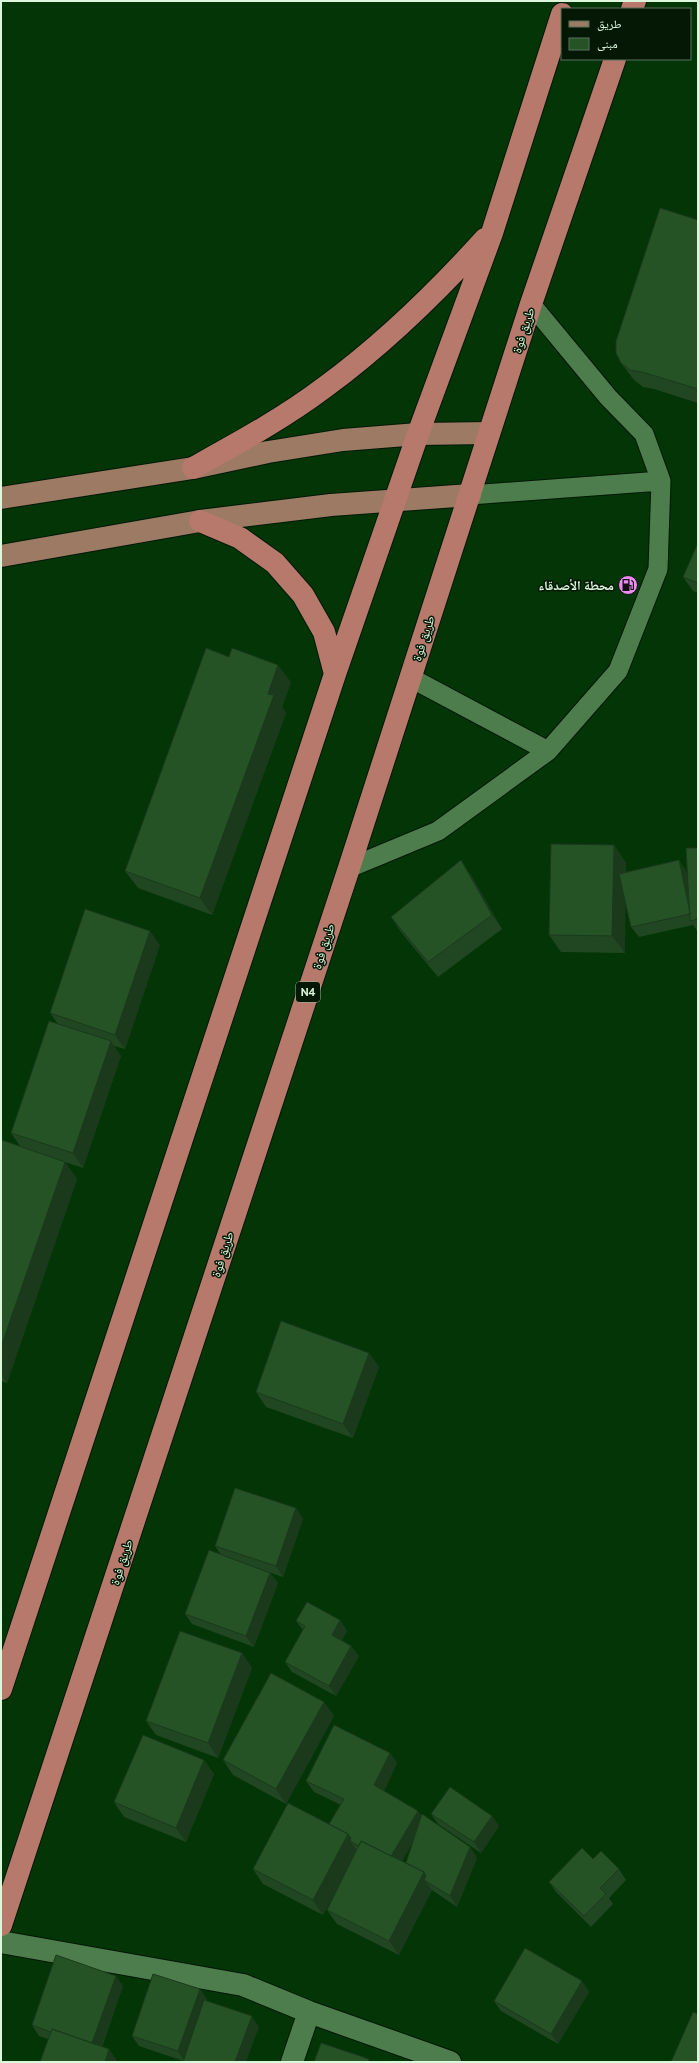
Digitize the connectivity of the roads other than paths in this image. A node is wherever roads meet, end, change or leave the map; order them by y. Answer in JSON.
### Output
{"nodes":[{"id":1,"x":561,"y":17,"type":"edge"},
{"id":2,"x":615,"y":60,"type":"edge"},
{"id":3,"x":492,"y":233,"type":"junction"},
{"id":4,"x":531,"y":304,"type":"junction"},
{"id":5,"x":489,"y":433,"type":"junction"},
{"id":6,"x":418,"y":434,"type":"junction"},
{"id":7,"x":193,"y":468,"type":"junction"},
{"id":8,"x":661,"y":481,"type":"junction"},
{"id":9,"x":470,"y":495,"type":"junction"},
{"id":10,"x":1,"y":498,"type":"edge"},
{"id":11,"x":396,"y":500,"type":"junction"},
{"id":12,"x":200,"y":522,"type":"junction"},
{"id":13,"x":1,"y":556,"type":"edge"},
{"id":14,"x":335,"y":674,"type":"junction"},
{"id":15,"x":411,"y":678,"type":"junction"},
{"id":16,"x":548,"y":751,"type":"junction"},
{"id":17,"x":349,"y":868,"type":"junction"},
{"id":18,"x":1,"y":1689,"type":"edge"},
{"id":19,"x":1,"y":1925,"type":"edge"},
{"id":20,"x":1,"y":1942,"type":"edge"},
{"id":21,"x":309,"y":2012,"type":"junction"},
{"id":22,"x":292,"y":2062,"type":"edge"},
{"id":23,"x":450,"y":2062,"type":"edge"}],
"edges":[{"from":1,"to":3,"type":"highway"},
{"from":2,"to":4,"type":"highway","name":"طريق فوة","number":"N4"},
{"from":3,"to":6,"type":"highway"},
{"from":3,"to":7,"type":"highway"},
{"from":4,"to":5,"type":"highway","name":"طريق فوة","number":"N4"},
{"from":4,"to":8,"type":"lane"},
{"from":5,"to":6,"type":"main road"},
{"from":5,"to":9,"type":"highway","name":"طريق فوة","number":"N4"},
{"from":6,"to":7,"type":"main road"},
{"from":6,"to":11,"type":"highway"},
{"from":7,"to":10,"type":"main road"},
{"from":8,"to":9,"type":"lane"},
{"from":8,"to":16,"type":"lane"},
{"from":9,"to":11,"type":"main road"},
{"from":9,"to":15,"type":"highway","name":"طريق فوة","number":"N4"},
{"from":11,"to":12,"type":"main road"},
{"from":11,"to":14,"type":"highway"},
{"from":12,"to":13,"type":"main road"},
{"from":12,"to":14,"type":"highway"},
{"from":14,"to":18,"type":"highway"},
{"from":15,"to":16,"type":"lane"},
{"from":15,"to":17,"type":"highway","name":"طريق فوة","number":"N4"},
{"from":16,"to":17,"type":"lane"},
{"from":17,"to":19,"type":"highway","name":"طريق فوة","number":"N4"},
{"from":20,"to":21,"type":"street"},
{"from":21,"to":22,"type":"street"},
{"from":21,"to":23,"type":"street"}]}
